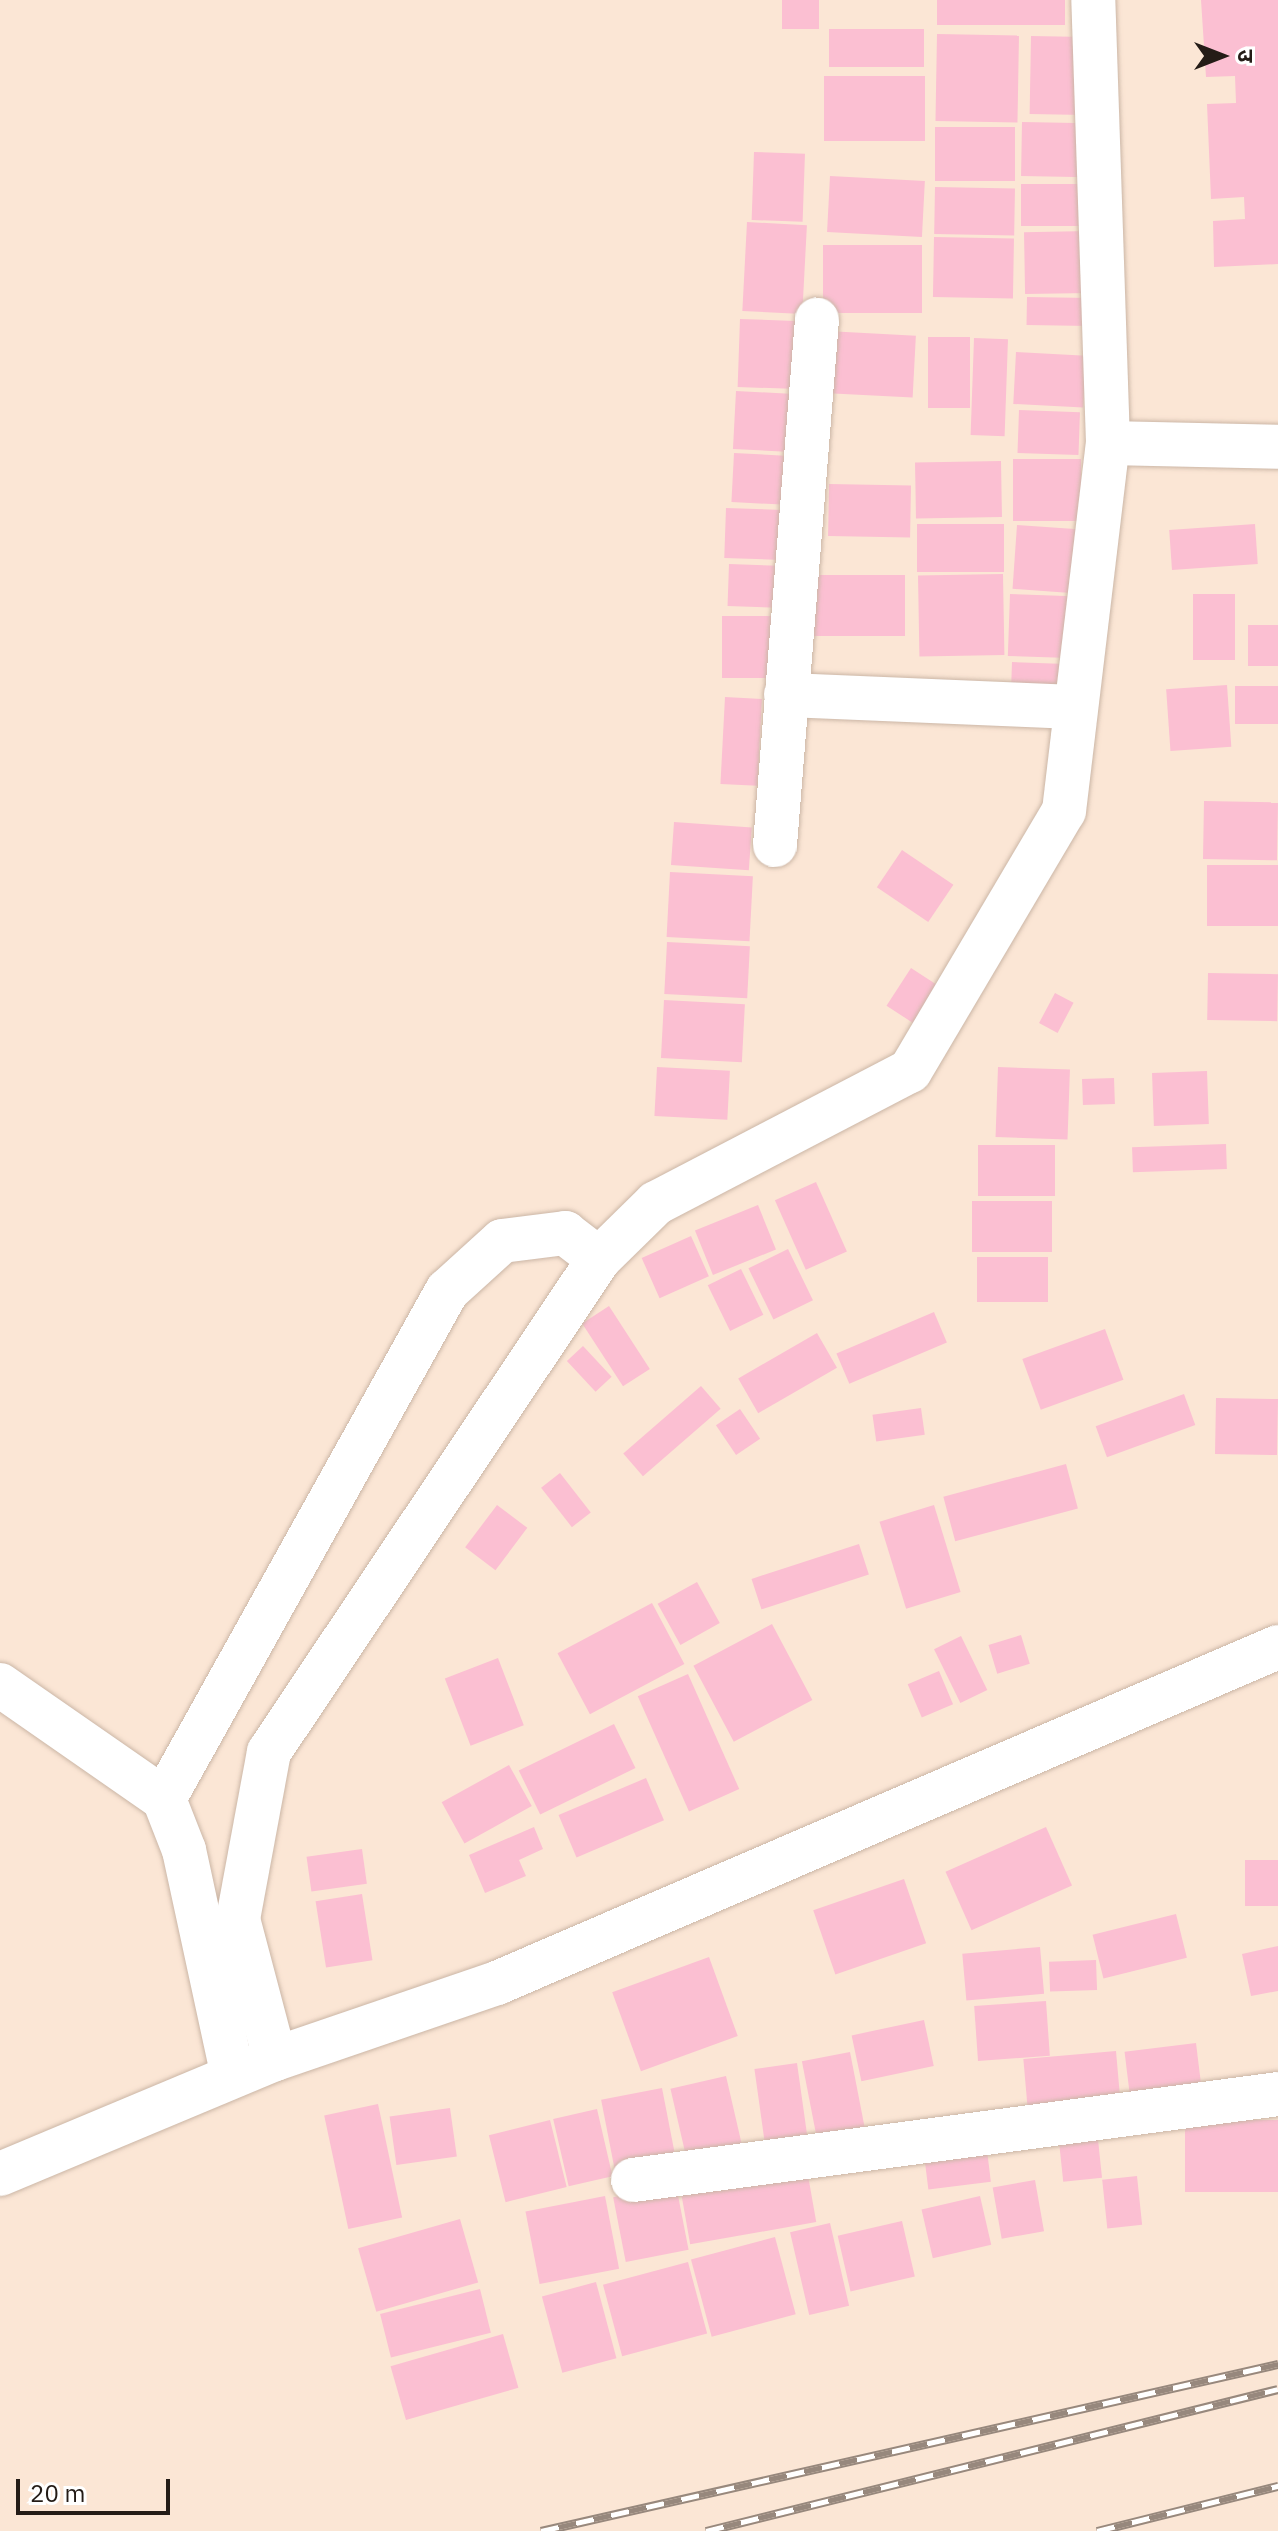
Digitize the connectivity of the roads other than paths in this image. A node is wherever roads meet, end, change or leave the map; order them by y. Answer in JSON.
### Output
{"nodes":[{"id":1,"x":1093,"y":0,"type":"edge"},
{"id":2,"x":817,"y":320,"type":"dead end"},
{"id":3,"x":1108,"y":443,"type":"junction"},
{"id":4,"x":1278,"y":447,"type":"edge"},
{"id":5,"x":786,"y":695,"type":"junction"},
{"id":6,"x":1076,"y":707,"type":"junction"},
{"id":7,"x":775,"y":845,"type":"dead end"},
{"id":8,"x":599,"y":1259,"type":"junction"},
{"id":9,"x":1278,"y":1647,"type":"edge"},
{"id":10,"x":0,"y":1685,"type":"edge"},
{"id":11,"x":164,"y":1799,"type":"junction"},
{"id":12,"x":275,"y":2059,"type":"junction"},
{"id":13,"x":233,"y":2076,"type":"junction"},
{"id":14,"x":1276,"y":2091,"type":"edge"},
{"id":15,"x":0,"y":2174,"type":"edge"},
{"id":16,"x":633,"y":2180,"type":"dead end"}],
"edges":[{"from":1,"to":3,"type":"street"},
{"from":2,"to":5,"type":"street"},
{"from":3,"to":4,"type":"street"},
{"from":3,"to":6,"type":"street"},
{"from":5,"to":6,"type":"street"},
{"from":5,"to":7,"type":"street"},
{"from":6,"to":8,"type":"street"},
{"from":8,"to":11,"type":"street"},
{"from":8,"to":12,"type":"street"},
{"from":9,"to":12,"type":"street"},
{"from":10,"to":11,"type":"street"},
{"from":11,"to":13,"type":"street"},
{"from":12,"to":13,"type":"street"},
{"from":13,"to":15,"type":"street"},
{"from":14,"to":16,"type":"street"}]}
